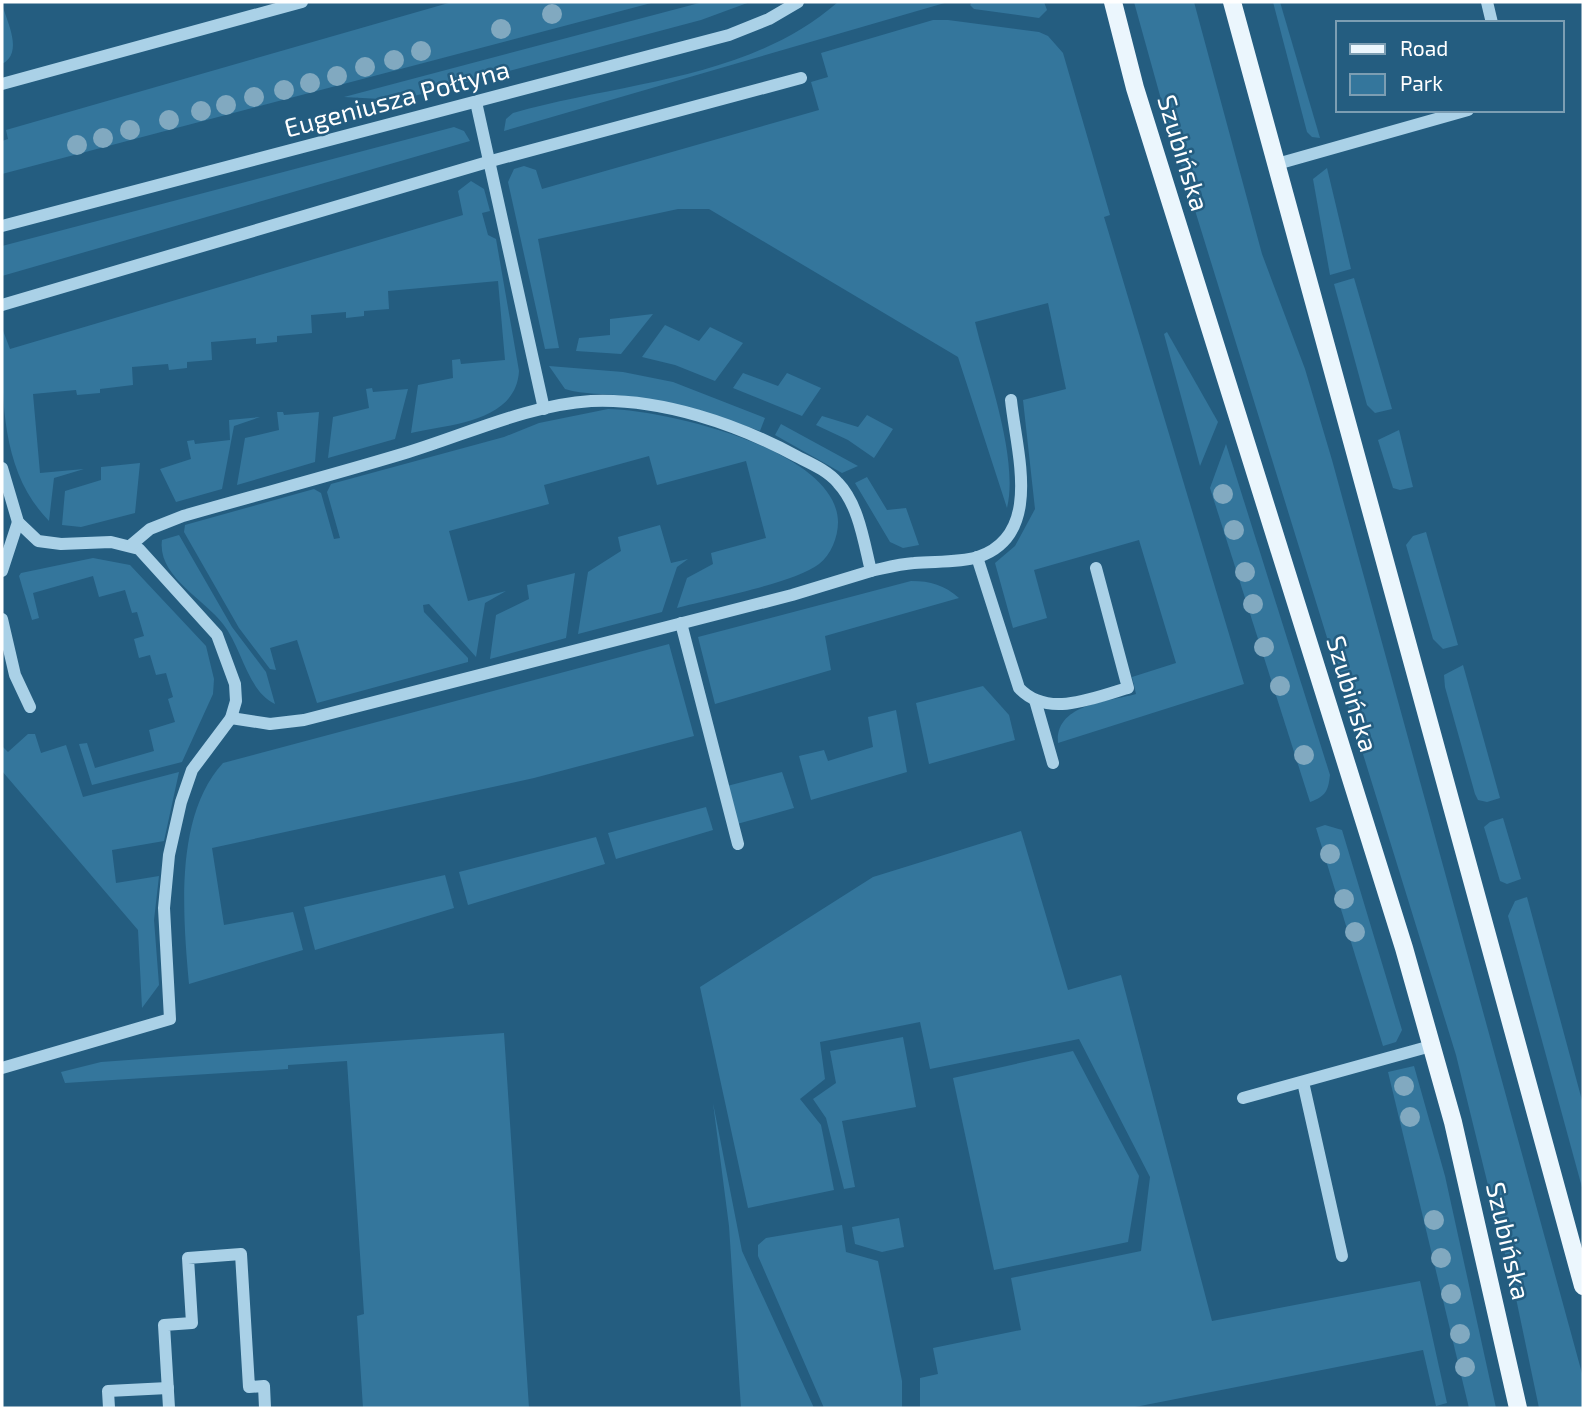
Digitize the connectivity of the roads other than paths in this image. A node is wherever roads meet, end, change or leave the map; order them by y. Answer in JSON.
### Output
{"nodes":[{"id":1,"x":302,"y":2,"type":"edge"},
{"id":2,"x":798,"y":2,"type":"edge"},
{"id":3,"x":1114,"y":2,"type":"edge"},
{"id":4,"x":1232,"y":2,"type":"edge"},
{"id":5,"x":1487,"y":2,"type":"edge"},
{"id":6,"x":1492,"y":21,"type":"edge"},
{"id":7,"x":801,"y":78,"type":"dead end"},
{"id":8,"x":2,"y":83,"type":"edge"},
{"id":9,"x":476,"y":102,"type":"junction"},
{"id":10,"x":1461,"y":112,"type":"edge"},
{"id":11,"x":491,"y":161,"type":"junction"},
{"id":12,"x":1277,"y":164,"type":"junction"},
{"id":13,"x":2,"y":226,"type":"edge"},
{"id":14,"x":2,"y":305,"type":"edge"},
{"id":15,"x":1011,"y":400,"type":"dead end"},
{"id":16,"x":544,"y":409,"type":"junction"},
{"id":17,"x":2,"y":468,"type":"edge"},
{"id":18,"x":18,"y":522,"type":"junction"},
{"id":19,"x":131,"y":545,"type":"junction"},
{"id":20,"x":977,"y":557,"type":"junction"},
{"id":21,"x":1096,"y":568,"type":"dead end"},
{"id":22,"x":2,"y":571,"type":"edge"},
{"id":23,"x":872,"y":571,"type":"junction"},
{"id":24,"x":2,"y":619,"type":"edge"},
{"id":25,"x":681,"y":623,"type":"junction"},
{"id":26,"x":1035,"y":700,"type":"junction"},
{"id":27,"x":30,"y":707,"type":"dead end"},
{"id":28,"x":230,"y":718,"type":"junction"},
{"id":29,"x":1054,"y":763,"type":"dead end"},
{"id":30,"x":738,"y":844,"type":"dead end"},
{"id":31,"x":1431,"y":1046,"type":"junction"},
{"id":32,"x":2,"y":1068,"type":"edge"},
{"id":33,"x":1303,"y":1082,"type":"junction"},
{"id":34,"x":1243,"y":1098,"type":"dead end"},
{"id":35,"x":1342,"y":1256,"type":"dead end"},
{"id":36,"x":1583,"y":1286,"type":"edge"},
{"id":37,"x":168,"y":1388,"type":"junction"},
{"id":38,"x":109,"y":1408,"type":"edge"},
{"id":39,"x":169,"y":1408,"type":"edge"},
{"id":40,"x":265,"y":1408,"type":"edge"},
{"id":41,"x":1518,"y":1408,"type":"edge"}],
"edges":[{"from":1,"to":8,"type":"street"},
{"from":2,"to":9,"type":"street","name":"Eugeniusza Połtyna"},
{"from":3,"to":31,"type":"main road","name":"Szubińska"},
{"from":4,"to":12,"type":"main road"},
{"from":5,"to":6,"type":"street"},
{"from":7,"to":11,"type":"street"},
{"from":9,"to":11,"type":"street"},
{"from":9,"to":13,"type":"street","name":"Eugeniusza Połtyna"},
{"from":10,"to":12,"type":"street"},
{"from":11,"to":14,"type":"street"},
{"from":11,"to":16,"type":"street"},
{"from":12,"to":36,"type":"main road"},
{"from":15,"to":20,"type":"street"},
{"from":16,"to":19,"type":"street"},
{"from":16,"to":23,"type":"street"},
{"from":17,"to":18,"type":"street"},
{"from":18,"to":19,"type":"street"},
{"from":18,"to":22,"type":"street"},
{"from":19,"to":28,"type":"street"},
{"from":20,"to":23,"type":"street"},
{"from":20,"to":26,"type":"street"},
{"from":21,"to":26,"type":"street"},
{"from":23,"to":25,"type":"street"},
{"from":24,"to":27,"type":"street"},
{"from":25,"to":28,"type":"street"},
{"from":25,"to":30,"type":"street"},
{"from":26,"to":29,"type":"street"},
{"from":28,"to":32,"type":"street"},
{"from":31,"to":33,"type":"street"},
{"from":31,"to":41,"type":"main road","name":"Szubińska"},
{"from":33,"to":34,"type":"street"},
{"from":33,"to":35,"type":"street"},
{"from":37,"to":38,"type":"street"},
{"from":37,"to":39,"type":"street"},
{"from":37,"to":40,"type":"street"}]}
